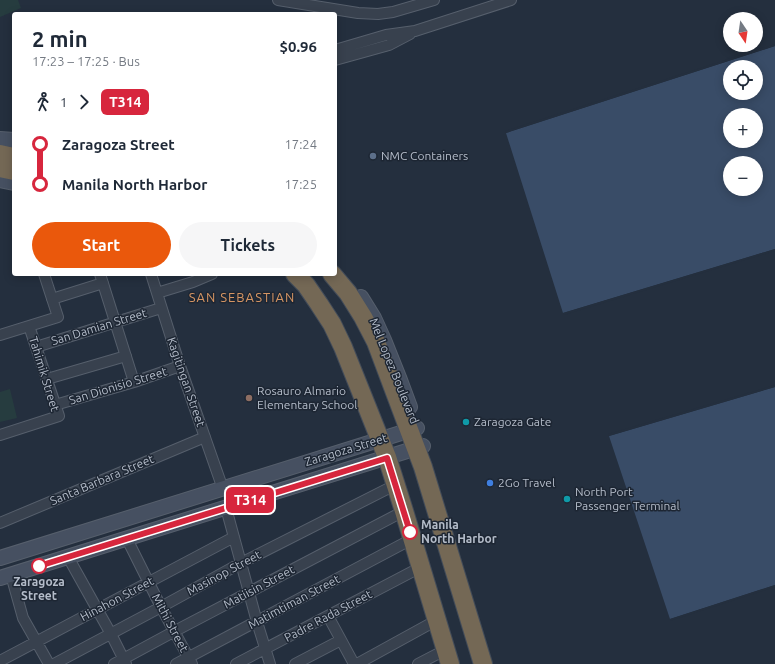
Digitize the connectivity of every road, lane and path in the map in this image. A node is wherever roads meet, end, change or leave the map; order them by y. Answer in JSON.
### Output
{"nodes":[{"id":1,"x":278,"y":0,"type":"edge"},
{"id":2,"x":434,"y":0,"type":"edge"},
{"id":3,"x":511,"y":0,"type":"edge"},
{"id":4,"x":415,"y":31,"type":"junction"},
{"id":5,"x":337,"y":49,"type":"edge"},
{"id":6,"x":337,"y":59,"type":"edge"},
{"id":7,"x":0,"y":139,"type":"edge"},
{"id":8,"x":12,"y":140,"type":"edge"},
{"id":9,"x":0,"y":154,"type":"edge"},
{"id":10,"x":12,"y":157,"type":"edge"},
{"id":11,"x":0,"y":168,"type":"edge"},
{"id":12,"x":12,"y":171,"type":"edge"},
{"id":13,"x":0,"y":180,"type":"edge"},
{"id":14,"x":12,"y":182,"type":"edge"},
{"id":15,"x":337,"y":268,"type":"edge"},
{"id":16,"x":45,"y":276,"type":"edge"},
{"id":17,"x":152,"y":276,"type":"edge"},
{"id":18,"x":207,"y":276,"type":"edge"},
{"id":19,"x":297,"y":276,"type":"edge"},
{"id":20,"x":334,"y":276,"type":"edge"},
{"id":21,"x":102,"y":279,"type":"edge"},
{"id":22,"x":157,"y":293,"type":"junction"},
{"id":23,"x":52,"y":299,"type":"junction"},
{"id":24,"x":161,"y":308,"type":"junction"},
{"id":25,"x":116,"y":323,"type":"junction"},
{"id":26,"x":29,"y":326,"type":"junction"},
{"id":27,"x":0,"y":335,"type":"edge"},
{"id":28,"x":36,"y":347,"type":"junction"},
{"id":29,"x":126,"y":356,"type":"junction"},
{"id":30,"x":180,"y":366,"type":"junction"},
{"id":31,"x":47,"y":379,"type":"junction"},
{"id":32,"x":134,"y":382,"type":"junction"},
{"id":33,"x":55,"y":405,"type":"junction"},
{"id":34,"x":413,"y":429,"type":"junction"},
{"id":35,"x":0,"y":435,"type":"edge"},
{"id":36,"x":205,"y":437,"type":"junction"},
{"id":37,"x":379,"y":440,"type":"junction"},
{"id":38,"x":420,"y":453,"type":"junction"},
{"id":39,"x":387,"y":458,"type":"junction"},
{"id":40,"x":395,"y":485,"type":"junction"},
{"id":41,"x":222,"y":489,"type":"junction"},
{"id":42,"x":226,"y":508,"type":"junction"},
{"id":43,"x":404,"y":511,"type":"junction"},
{"id":44,"x":0,"y":523,"type":"edge"},
{"id":45,"x":234,"y":537,"type":"junction"},
{"id":46,"x":127,"y":539,"type":"junction"},
{"id":47,"x":412,"y":539,"type":"junction"},
{"id":48,"x":68,"y":557,"type":"junction"},
{"id":49,"x":0,"y":558,"type":"edge"},
{"id":50,"x":241,"y":563,"type":"junction"},
{"id":51,"x":421,"y":568,"type":"junction"},
{"id":52,"x":5,"y":577,"type":"edge"},
{"id":53,"x":149,"y":582,"type":"junction"},
{"id":54,"x":249,"y":593,"type":"junction"},
{"id":55,"x":161,"y":607,"type":"junction"},
{"id":56,"x":97,"y":609,"type":"junction"},
{"id":57,"x":328,"y":616,"type":"junction"},
{"id":58,"x":437,"y":620,"type":"junction"},
{"id":59,"x":257,"y":622,"type":"junction"},
{"id":60,"x":175,"y":631,"type":"junction"},
{"id":61,"x":111,"y":634,"type":"junction"},
{"id":62,"x":341,"y":640,"type":"junction"},
{"id":63,"x":36,"y":642,"type":"junction"},
{"id":64,"x":265,"y":649,"type":"junction"},
{"id":65,"x":448,"y":657,"type":"edge"},
{"id":66,"x":190,"y":660,"type":"edge"},
{"id":67,"x":0,"y":661,"type":"edge"},
{"id":68,"x":125,"y":662,"type":"edge"},
{"id":69,"x":49,"y":664,"type":"edge"},
{"id":70,"x":54,"y":664,"type":"edge"},
{"id":71,"x":114,"y":664,"type":"edge"},
{"id":72,"x":176,"y":664,"type":"edge"},
{"id":73,"x":236,"y":664,"type":"edge"},
{"id":74,"x":270,"y":664,"type":"edge"},
{"id":75,"x":295,"y":664,"type":"edge"},
{"id":76,"x":356,"y":664,"type":"edge"},
{"id":77,"x":418,"y":664,"type":"edge"},
{"id":78,"x":483,"y":664,"type":"edge"}],
"edges":[{"from":1,"to":2,"type":"street"},
{"from":3,"to":4,"type":"street"},
{"from":4,"to":5,"type":"street"},
{"from":4,"to":6,"type":"street"},
{"from":7,"to":8,"type":"street"},
{"from":9,"to":10,"type":"highway"},
{"from":11,"to":12,"type":"highway"},
{"from":13,"to":14,"type":"street"},
{"from":15,"to":34,"type":"street","name":"Mel Lopez Boulevard"},
{"from":16,"to":23,"type":"street"},
{"from":17,"to":22,"type":"street","name":"Kagitingan Street"},
{"from":18,"to":22,"type":"street"},
{"from":19,"to":37,"type":"highway"},
{"from":20,"to":34,"type":"highway","name":"Mel Lopez Boulevard"},
{"from":21,"to":23,"type":"street"},
{"from":21,"to":25,"type":"street"},
{"from":22,"to":24,"type":"street","name":"Kagitingan Street"},
{"from":23,"to":26,"type":"street"},
{"from":24,"to":25,"type":"street","name":"San Damian Street"},
{"from":24,"to":30,"type":"street","name":"Kagitingan Street"},
{"from":25,"to":28,"type":"street","name":"San Damian Street"},
{"from":25,"to":29,"type":"street"},
{"from":26,"to":27,"type":"street","name":"Tahimik Street"},
{"from":26,"to":28,"type":"street","name":"Tahimik Street"},
{"from":28,"to":31,"type":"street","name":"Tahimik Street"},
{"from":29,"to":31,"type":"street"},
{"from":29,"to":32,"type":"street"},
{"from":30,"to":32,"type":"street","name":"San Dionisio Street"},
{"from":30,"to":36,"type":"street","name":"Kagitingan Street"},
{"from":31,"to":33,"type":"street","name":"Tahimik Street"},
{"from":32,"to":33,"type":"street","name":"San Dionisio Street"},
{"from":33,"to":35,"type":"street","name":"Tahimik Street"},
{"from":34,"to":37,"type":"street","name":"Zaragoza Street"},
{"from":34,"to":38,"type":"highway","name":"Mel Lopez Boulevard"},
{"from":36,"to":41,"type":"street","name":"Kagitingan Street"},
{"from":36,"to":44,"type":"street","name":"Santa Barbara Street"},
{"from":37,"to":39,"type":"highway"},
{"from":37,"to":41,"type":"street","name":"Zaragoza Street"},
{"from":38,"to":39,"type":"street","name":"Zaragoza Street"},
{"from":38,"to":78,"type":"highway","name":"Mel Lopez Boulevard"},
{"from":39,"to":40,"type":"highway"},
{"from":39,"to":42,"type":"street","name":"Zaragoza Street"},
{"from":40,"to":43,"type":"highway"},
{"from":40,"to":50,"type":"street","name":"Masinop Street"},
{"from":41,"to":49,"type":"street","name":"Zaragoza Street"},
{"from":42,"to":45,"type":"street"},
{"from":42,"to":46,"type":"street","name":"Zaragoza Street"},
{"from":43,"to":47,"type":"highway"},
{"from":43,"to":54,"type":"street","name":"Matiisin Street"},
{"from":45,"to":50,"type":"street"},
{"from":45,"to":53,"type":"street","name":"Hinahon Street"},
{"from":46,"to":48,"type":"street","name":"Zaragoza Street"},
{"from":46,"to":53,"type":"street","name":"Mithi Street"},
{"from":47,"to":51,"type":"highway"},
{"from":47,"to":59,"type":"street","name":"Matimtiman Street"},
{"from":48,"to":52,"type":"street","name":"Zaragoza Street"},
{"from":48,"to":56,"type":"street"},
{"from":50,"to":54,"type":"street"},
{"from":50,"to":55,"type":"street","name":"Masinop Street"},
{"from":51,"to":57,"type":"street","name":"Padre Rada Street"},
{"from":51,"to":58,"type":"highway"},
{"from":52,"to":63,"type":"street"},
{"from":53,"to":55,"type":"street","name":"Mithi Street"},
{"from":53,"to":56,"type":"street","name":"Hinahon Street"},
{"from":54,"to":59,"type":"street"},
{"from":54,"to":60,"type":"street","name":"Matiisin Street"},
{"from":55,"to":60,"type":"street","name":"Mithi Street"},
{"from":55,"to":61,"type":"street","name":"Masinop Street"},
{"from":56,"to":61,"type":"street"},
{"from":56,"to":63,"type":"street","name":"Hinahon Street"},
{"from":57,"to":62,"type":"street"},
{"from":57,"to":64,"type":"street","name":"Padre Rada Street"},
{"from":58,"to":65,"type":"highway"},
{"from":58,"to":76,"type":"street"},
{"from":59,"to":64,"type":"street"},
{"from":59,"to":66,"type":"street","name":"Matimtiman Street"},
{"from":60,"to":66,"type":"street","name":"Mithi Street"},
{"from":60,"to":68,"type":"street","name":"Matiisin Street"},
{"from":61,"to":68,"type":"street"},
{"from":61,"to":70,"type":"street","name":"Masinop Street"},
{"from":62,"to":75,"type":"street"},
{"from":62,"to":76,"type":"street"},
{"from":63,"to":67,"type":"street","name":"Hinahon Street"},
{"from":63,"to":69,"type":"street"},
{"from":64,"to":73,"type":"street","name":"Padre Rada Street"},
{"from":64,"to":74,"type":"street"},
{"from":65,"to":77,"type":"street"},
{"from":66,"to":72,"type":"street","name":"Matimtiman Street"},
{"from":68,"to":71,"type":"street","name":"Matiisin Street"}]}
